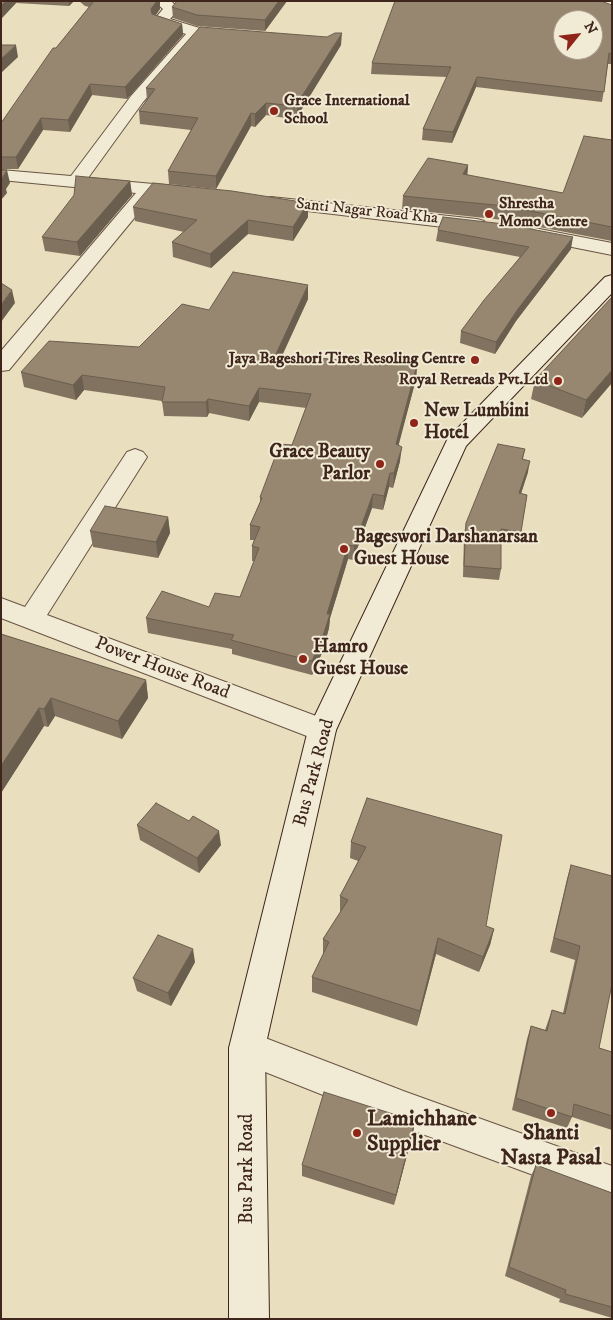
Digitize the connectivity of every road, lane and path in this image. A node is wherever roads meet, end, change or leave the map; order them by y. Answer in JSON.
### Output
{"nodes":[{"id":1,"x":161,"y":1,"type":"edge"},
{"id":2,"x":570,"y":1,"type":"edge"},
{"id":3,"x":612,"y":4,"type":"edge"},
{"id":4,"x":196,"y":32,"type":"junction"},
{"id":5,"x":215,"y":34,"type":"edge"},
{"id":6,"x":1,"y":175,"type":"edge"},
{"id":7,"x":76,"y":181,"type":"junction"},
{"id":8,"x":150,"y":188,"type":"junction"},
{"id":9,"x":199,"y":194,"type":"edge"},
{"id":10,"x":258,"y":200,"type":"edge"},
{"id":11,"x":493,"y":227,"type":"edge"},
{"id":12,"x":521,"y":231,"type":"edge"},
{"id":13,"x":612,"y":249,"type":"edge"},
{"id":14,"x":612,"y":281,"type":"edge"},
{"id":15,"x":1,"y":366,"type":"edge"},
{"id":16,"x":135,"y":457,"type":"dead end"},
{"id":17,"x":1,"y":608,"type":"edge"},
{"id":18,"x":30,"y":620,"type":"junction"},
{"id":19,"x":322,"y":730,"type":"junction"},
{"id":20,"x":247,"y":1048,"type":"junction"},
{"id":21,"x":612,"y":1185,"type":"edge"},
{"id":22,"x":249,"y":1319,"type":"edge"}],
"edges":[{"from":1,"to":4,"type":"street"},
{"from":2,"to":3,"type":"street"},
{"from":4,"to":5,"type":"street"},
{"from":4,"to":7,"type":"street"},
{"from":6,"to":7,"type":"street"},
{"from":7,"to":8,"type":"street"},
{"from":8,"to":9,"type":"street"},
{"from":8,"to":15,"type":"street"},
{"from":10,"to":11,"type":"street","name":"Santi Nagar Road Kha"},
{"from":12,"to":13,"type":"street"},
{"from":14,"to":19,"type":"street","name":"Bus Park Road"},
{"from":16,"to":18,"type":"street"},
{"from":17,"to":18,"type":"street","name":"Power House Road"},
{"from":18,"to":19,"type":"street","name":"Power House Road"},
{"from":19,"to":20,"type":"street","name":"Bus Park Road"},
{"from":20,"to":21,"type":"street"},
{"from":20,"to":22,"type":"street","name":"Bus Park Road"}]}
